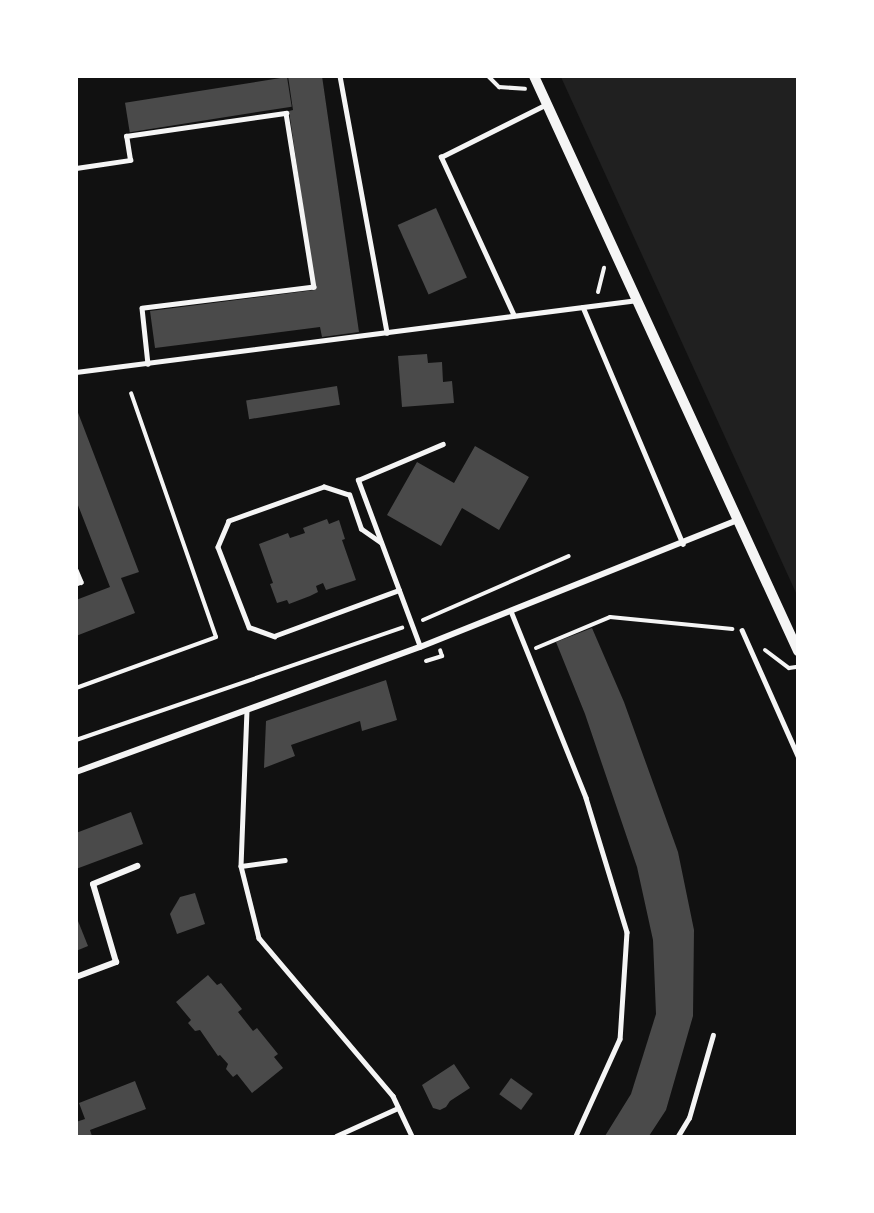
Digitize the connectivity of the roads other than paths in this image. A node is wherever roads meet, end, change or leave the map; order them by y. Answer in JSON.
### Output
{"nodes":[{"id":1,"x":340,"y":76,"type":"edge"},
{"id":2,"x":534,"y":76,"type":"edge"},
{"id":3,"x":547,"y":104,"type":"junction"},
{"id":4,"x":76,"y":168,"type":"edge"},
{"id":5,"x":637,"y":300,"type":"junction"},
{"id":6,"x":582,"y":307,"type":"junction"},
{"id":7,"x":514,"y":316,"type":"junction"},
{"id":8,"x":387,"y":333,"type":"junction"},
{"id":9,"x":148,"y":364,"type":"junction"},
{"id":10,"x":76,"y":372,"type":"edge"},
{"id":11,"x":443,"y":444,"type":"dead end"},
{"id":12,"x":738,"y":520,"type":"junction"},
{"id":13,"x":381,"y":543,"type":"junction"},
{"id":14,"x":683,"y":544,"type":"junction"},
{"id":15,"x":76,"y":570,"type":"edge"},
{"id":16,"x":76,"y":584,"type":"edge"},
{"id":17,"x":399,"y":590,"type":"junction"},
{"id":18,"x":511,"y":611,"type":"junction"},
{"id":19,"x":742,"y":630,"type":"road end"},
{"id":20,"x":420,"y":647,"type":"junction"},
{"id":21,"x":798,"y":651,"type":"edge"},
{"id":22,"x":247,"y":710,"type":"junction"},
{"id":23,"x":798,"y":756,"type":"edge"},
{"id":24,"x":76,"y":772,"type":"edge"},
{"id":25,"x":285,"y":860,"type":"dead end"},
{"id":26,"x":137,"y":866,"type":"dead end"},
{"id":27,"x":241,"y":866,"type":"junction"},
{"id":28,"x":76,"y":977,"type":"edge"},
{"id":29,"x":713,"y":1035,"type":"dead end"},
{"id":30,"x":398,"y":1108,"type":"junction"},
{"id":31,"x":336,"y":1137,"type":"edge"},
{"id":32,"x":412,"y":1137,"type":"edge"},
{"id":33,"x":576,"y":1137,"type":"edge"},
{"id":34,"x":678,"y":1137,"type":"edge"}],
"edges":[{"from":1,"to":8,"type":"lane"},
{"from":2,"to":3,"type":"street"},
{"from":3,"to":5,"type":"street"},
{"from":3,"to":7,"type":"lane"},
{"from":4,"to":9,"type":"lane"},
{"from":5,"to":6,"type":"lane"},
{"from":5,"to":12,"type":"street"},
{"from":6,"to":7,"type":"lane"},
{"from":6,"to":14,"type":"lane"},
{"from":7,"to":8,"type":"lane"},
{"from":8,"to":9,"type":"lane"},
{"from":9,"to":10,"type":"lane"},
{"from":11,"to":13,"type":"lane"},
{"from":12,"to":14,"type":"street"},
{"from":12,"to":21,"type":"street"},
{"from":13,"to":17,"type":"lane"},
{"from":13,"to":17,"type":"lane"},
{"from":14,"to":18,"type":"street"},
{"from":15,"to":16,"type":"lane"},
{"from":17,"to":20,"type":"lane"},
{"from":18,"to":20,"type":"street"},
{"from":18,"to":33,"type":"lane"},
{"from":19,"to":23,"type":"lane"},
{"from":20,"to":22,"type":"street"},
{"from":22,"to":24,"type":"street"},
{"from":22,"to":27,"type":"lane"},
{"from":25,"to":27,"type":"lane"},
{"from":26,"to":28,"type":"street"},
{"from":27,"to":30,"type":"lane"},
{"from":29,"to":34,"type":"lane"},
{"from":30,"to":31,"type":"lane"},
{"from":30,"to":32,"type":"lane"}]}
